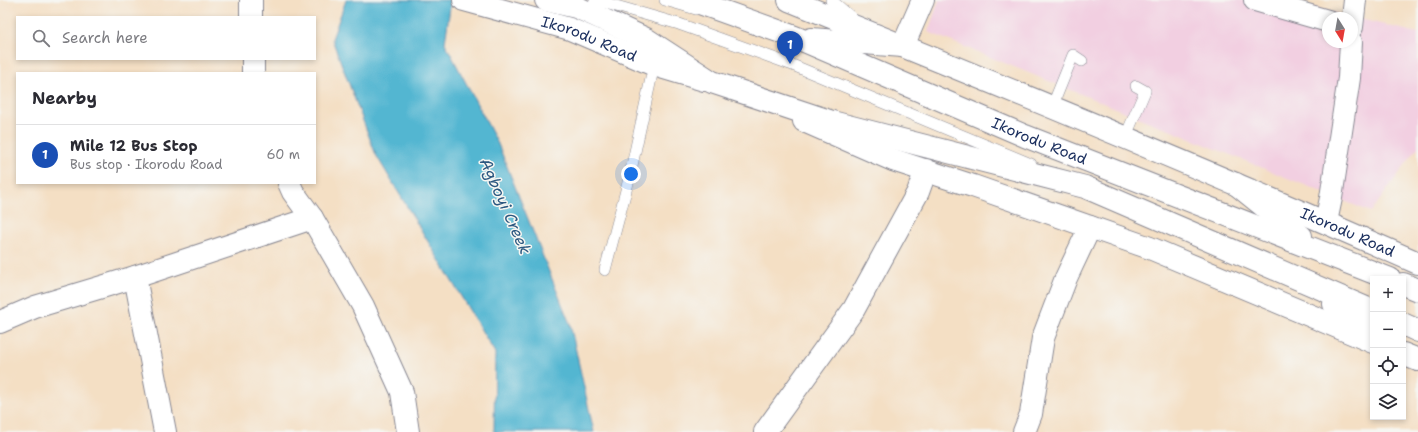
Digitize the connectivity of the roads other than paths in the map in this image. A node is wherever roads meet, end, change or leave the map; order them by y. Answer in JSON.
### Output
{"nodes":[{"id":1,"x":251,"y":0,"type":"edge"},
{"id":2,"x":464,"y":0,"type":"edge"},
{"id":3,"x":546,"y":0,"type":"edge"},
{"id":4,"x":595,"y":0,"type":"edge"},
{"id":5,"x":665,"y":0,"type":"edge"},
{"id":6,"x":690,"y":0,"type":"edge"},
{"id":7,"x":790,"y":0,"type":"edge"},
{"id":8,"x":831,"y":0,"type":"edge"},
{"id":9,"x":923,"y":0,"type":"edge"},
{"id":10,"x":1255,"y":0,"type":"edge"},
{"id":11,"x":1355,"y":0,"type":"edge"},
{"id":12,"x":1354,"y":12,"type":"edge"},
{"id":13,"x":251,"y":16,"type":"edge"},
{"id":14,"x":1322,"y":19,"type":"edge"},
{"id":15,"x":868,"y":32,"type":"junction"},
{"id":16,"x":795,"y":37,"type":"junction"},
{"id":17,"x":903,"y":46,"type":"junction"},
{"id":18,"x":1351,"y":48,"type":"edge"},
{"id":19,"x":253,"y":60,"type":"edge"},
{"id":20,"x":1082,"y":61,"type":"dead end"},
{"id":21,"x":654,"y":65,"type":"junction"},
{"id":22,"x":253,"y":72,"type":"edge"},
{"id":23,"x":712,"y":82,"type":"junction"},
{"id":24,"x":1136,"y":86,"type":"dead end"},
{"id":25,"x":1052,"y":107,"type":"junction"},
{"id":26,"x":1125,"y":138,"type":"junction"},
{"id":27,"x":926,"y":170,"type":"junction"},
{"id":28,"x":289,"y":184,"type":"edge"},
{"id":29,"x":1236,"y":184,"type":"junction"},
{"id":30,"x":1085,"y":187,"type":"junction"},
{"id":31,"x":312,"y":218,"type":"junction"},
{"id":32,"x":1326,"y":222,"type":"junction"},
{"id":33,"x":1090,"y":227,"type":"junction"},
{"id":34,"x":1319,"y":250,"type":"junction"},
{"id":35,"x":1418,"y":263,"type":"edge"},
{"id":36,"x":605,"y":270,"type":"dead end"},
{"id":37,"x":1383,"y":276,"type":"edge"},
{"id":38,"x":135,"y":277,"type":"junction"},
{"id":39,"x":1304,"y":282,"type":"junction"},
{"id":40,"x":1406,"y":285,"type":"edge"},
{"id":41,"x":1418,"y":290,"type":"edge"},
{"id":42,"x":1370,"y":310,"type":"edge"},
{"id":43,"x":0,"y":322,"type":"edge"},
{"id":44,"x":1406,"y":325,"type":"edge"},
{"id":45,"x":1370,"y":330,"type":"edge"},
{"id":46,"x":1418,"y":331,"type":"edge"},
{"id":47,"x":1370,"y":341,"type":"edge"},
{"id":48,"x":1406,"y":355,"type":"edge"},
{"id":49,"x":1418,"y":360,"type":"edge"},
{"id":50,"x":164,"y":432,"type":"edge"},
{"id":51,"x":408,"y":432,"type":"edge"},
{"id":52,"x":765,"y":432,"type":"edge"},
{"id":53,"x":1024,"y":432,"type":"edge"}],
"edges":[{"from":1,"to":13,"type":"main road"},
{"from":2,"to":21,"type":"main road","name":"Ikorodu Road"},
{"from":3,"to":23,"type":"main road","name":"Ikorodu Road"},
{"from":4,"to":30,"type":"lane"},
{"from":5,"to":16,"type":"lane"},
{"from":6,"to":16,"type":"main road","name":"Ikorodu Road"},
{"from":7,"to":15,"type":"main road","name":"Ikorodu Road"},
{"from":8,"to":15,"type":"lane"},
{"from":9,"to":17,"type":"main road"},
{"from":10,"to":14,"type":"main road"},
{"from":11,"to":12,"type":"main road"},
{"from":15,"to":17,"type":"main road","name":"Ikorodu Road"},
{"from":16,"to":17,"type":"main road"},
{"from":16,"to":34,"type":"main road","name":"Ikorodu Road"},
{"from":17,"to":25,"type":"main road","name":"Ikorodu Road"},
{"from":18,"to":32,"type":"main road"},
{"from":19,"to":22,"type":"main road"},
{"from":20,"to":25,"type":"lane"},
{"from":21,"to":23,"type":"main road","name":"Ikorodu Road"},
{"from":21,"to":36,"type":"lane"},
{"from":23,"to":27,"type":"main road","name":"Ikorodu Road"},
{"from":23,"to":30,"type":"main road","name":"Ikorodu Road"},
{"from":24,"to":26,"type":"lane"},
{"from":25,"to":26,"type":"main road","name":"Ikorodu Road"},
{"from":26,"to":29,"type":"main road","name":"Ikorodu Road"},
{"from":27,"to":33,"type":"main road","name":"Ikorodu Road"},
{"from":27,"to":52,"type":"main road"},
{"from":28,"to":31,"type":"main road"},
{"from":29,"to":32,"type":"main road","name":"Ikorodu Road"},
{"from":29,"to":34,"type":"main road"},
{"from":30,"to":39,"type":"main road","name":"Ikorodu Road"},
{"from":31,"to":38,"type":"main road"},
{"from":31,"to":51,"type":"main road"},
{"from":32,"to":35,"type":"main road","name":"Ikorodu Road"},
{"from":33,"to":47,"type":"main road","name":"Ikorodu Road"},
{"from":33,"to":53,"type":"main road"},
{"from":34,"to":37,"type":"main road","name":"Ikorodu Road"},
{"from":38,"to":43,"type":"main road"},
{"from":38,"to":50,"type":"main road"},
{"from":39,"to":42,"type":"main road","name":"Ikorodu Road"},
{"from":39,"to":45,"type":"main road"},
{"from":40,"to":41,"type":"main road"},
{"from":44,"to":46,"type":"main road"},
{"from":48,"to":49,"type":"main road"}]}
